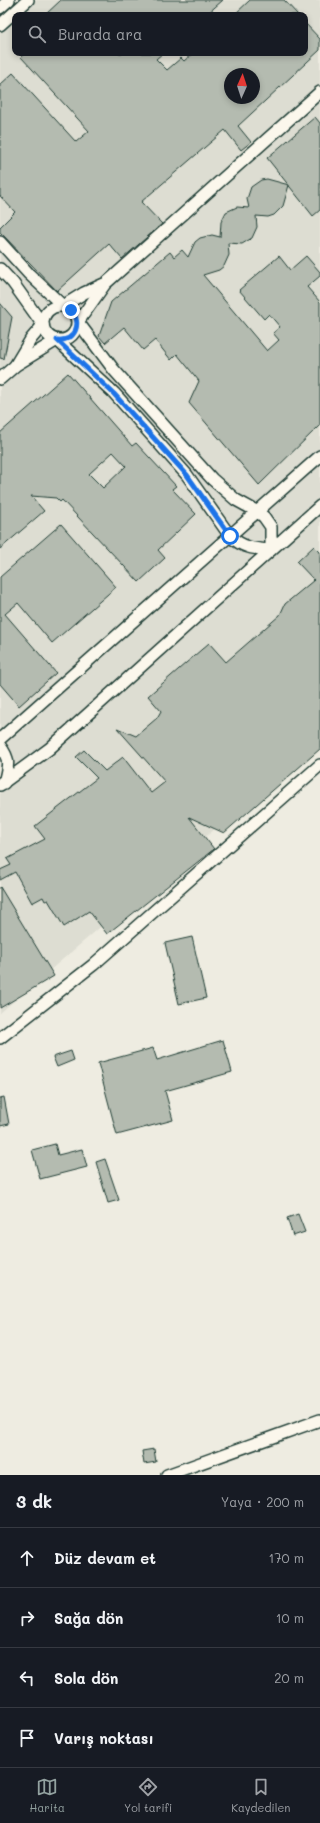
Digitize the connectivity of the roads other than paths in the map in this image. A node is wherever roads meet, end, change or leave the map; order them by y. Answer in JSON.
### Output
{"nodes":[{"id":1,"x":8,"y":0,"type":"edge"},
{"id":2,"x":28,"y":0,"type":"edge"},
{"id":3,"x":0,"y":8,"type":"edge"},
{"id":4,"x":15,"y":12,"type":"edge"},
{"id":5,"x":12,"y":14,"type":"edge"},
{"id":6,"x":0,"y":25,"type":"edge"},
{"id":7,"x":320,"y":92,"type":"edge"},
{"id":8,"x":0,"y":242,"type":"edge"},
{"id":9,"x":0,"y":269,"type":"edge"},
{"id":10,"x":105,"y":284,"type":"junction"},
{"id":11,"x":63,"y":306,"type":"junction"},
{"id":12,"x":78,"y":322,"type":"junction"},
{"id":13,"x":43,"y":325,"type":"junction"},
{"id":14,"x":57,"y":340,"type":"junction"},
{"id":15,"x":16,"y":365,"type":"junction"},
{"id":16,"x":0,"y":379,"type":"edge"},
{"id":17,"x":320,"y":456,"type":"edge"},
{"id":18,"x":320,"y":506,"type":"edge"},
{"id":19,"x":258,"y":512,"type":"junction"},
{"id":20,"x":230,"y":536,"type":"junction"},
{"id":21,"x":271,"y":550,"type":"junction"},
{"id":22,"x":0,"y":739,"type":"edge"},
{"id":23,"x":0,"y":746,"type":"edge"},
{"id":24,"x":320,"y":765,"type":"edge"},
{"id":25,"x":1,"y":783,"type":"edge"},
{"id":26,"x":0,"y":1038,"type":"edge"},
{"id":27,"x":320,"y":1420,"type":"edge"},
{"id":28,"x":167,"y":1475,"type":"edge"}],
"edges":[{"from":1,"to":3,"type":"street"},
{"from":2,"to":4,"type":"street"},
{"from":5,"to":6,"type":"street"},
{"from":7,"to":10,"type":"street"},
{"from":8,"to":11,"type":"street"},
{"from":9,"to":13,"type":"street"},
{"from":10,"to":11,"type":"street"},
{"from":10,"to":12,"type":"street"},
{"from":11,"to":12,"type":"street"},
{"from":11,"to":13,"type":"street"},
{"from":12,"to":14,"type":"street"},
{"from":12,"to":19,"type":"street"},
{"from":13,"to":14,"type":"street"},
{"from":13,"to":15,"type":"street"},
{"from":14,"to":15,"type":"street"},
{"from":14,"to":20,"type":"street"},
{"from":15,"to":16,"type":"street"},
{"from":17,"to":19,"type":"street"},
{"from":18,"to":21,"type":"street"},
{"from":19,"to":20,"type":"street"},
{"from":19,"to":21,"type":"street"},
{"from":20,"to":21,"type":"street"},
{"from":20,"to":22,"type":"street"},
{"from":21,"to":25,"type":"street"},
{"from":23,"to":25,"type":"street"},
{"from":24,"to":26,"type":"street"},
{"from":27,"to":28,"type":"street"}]}
